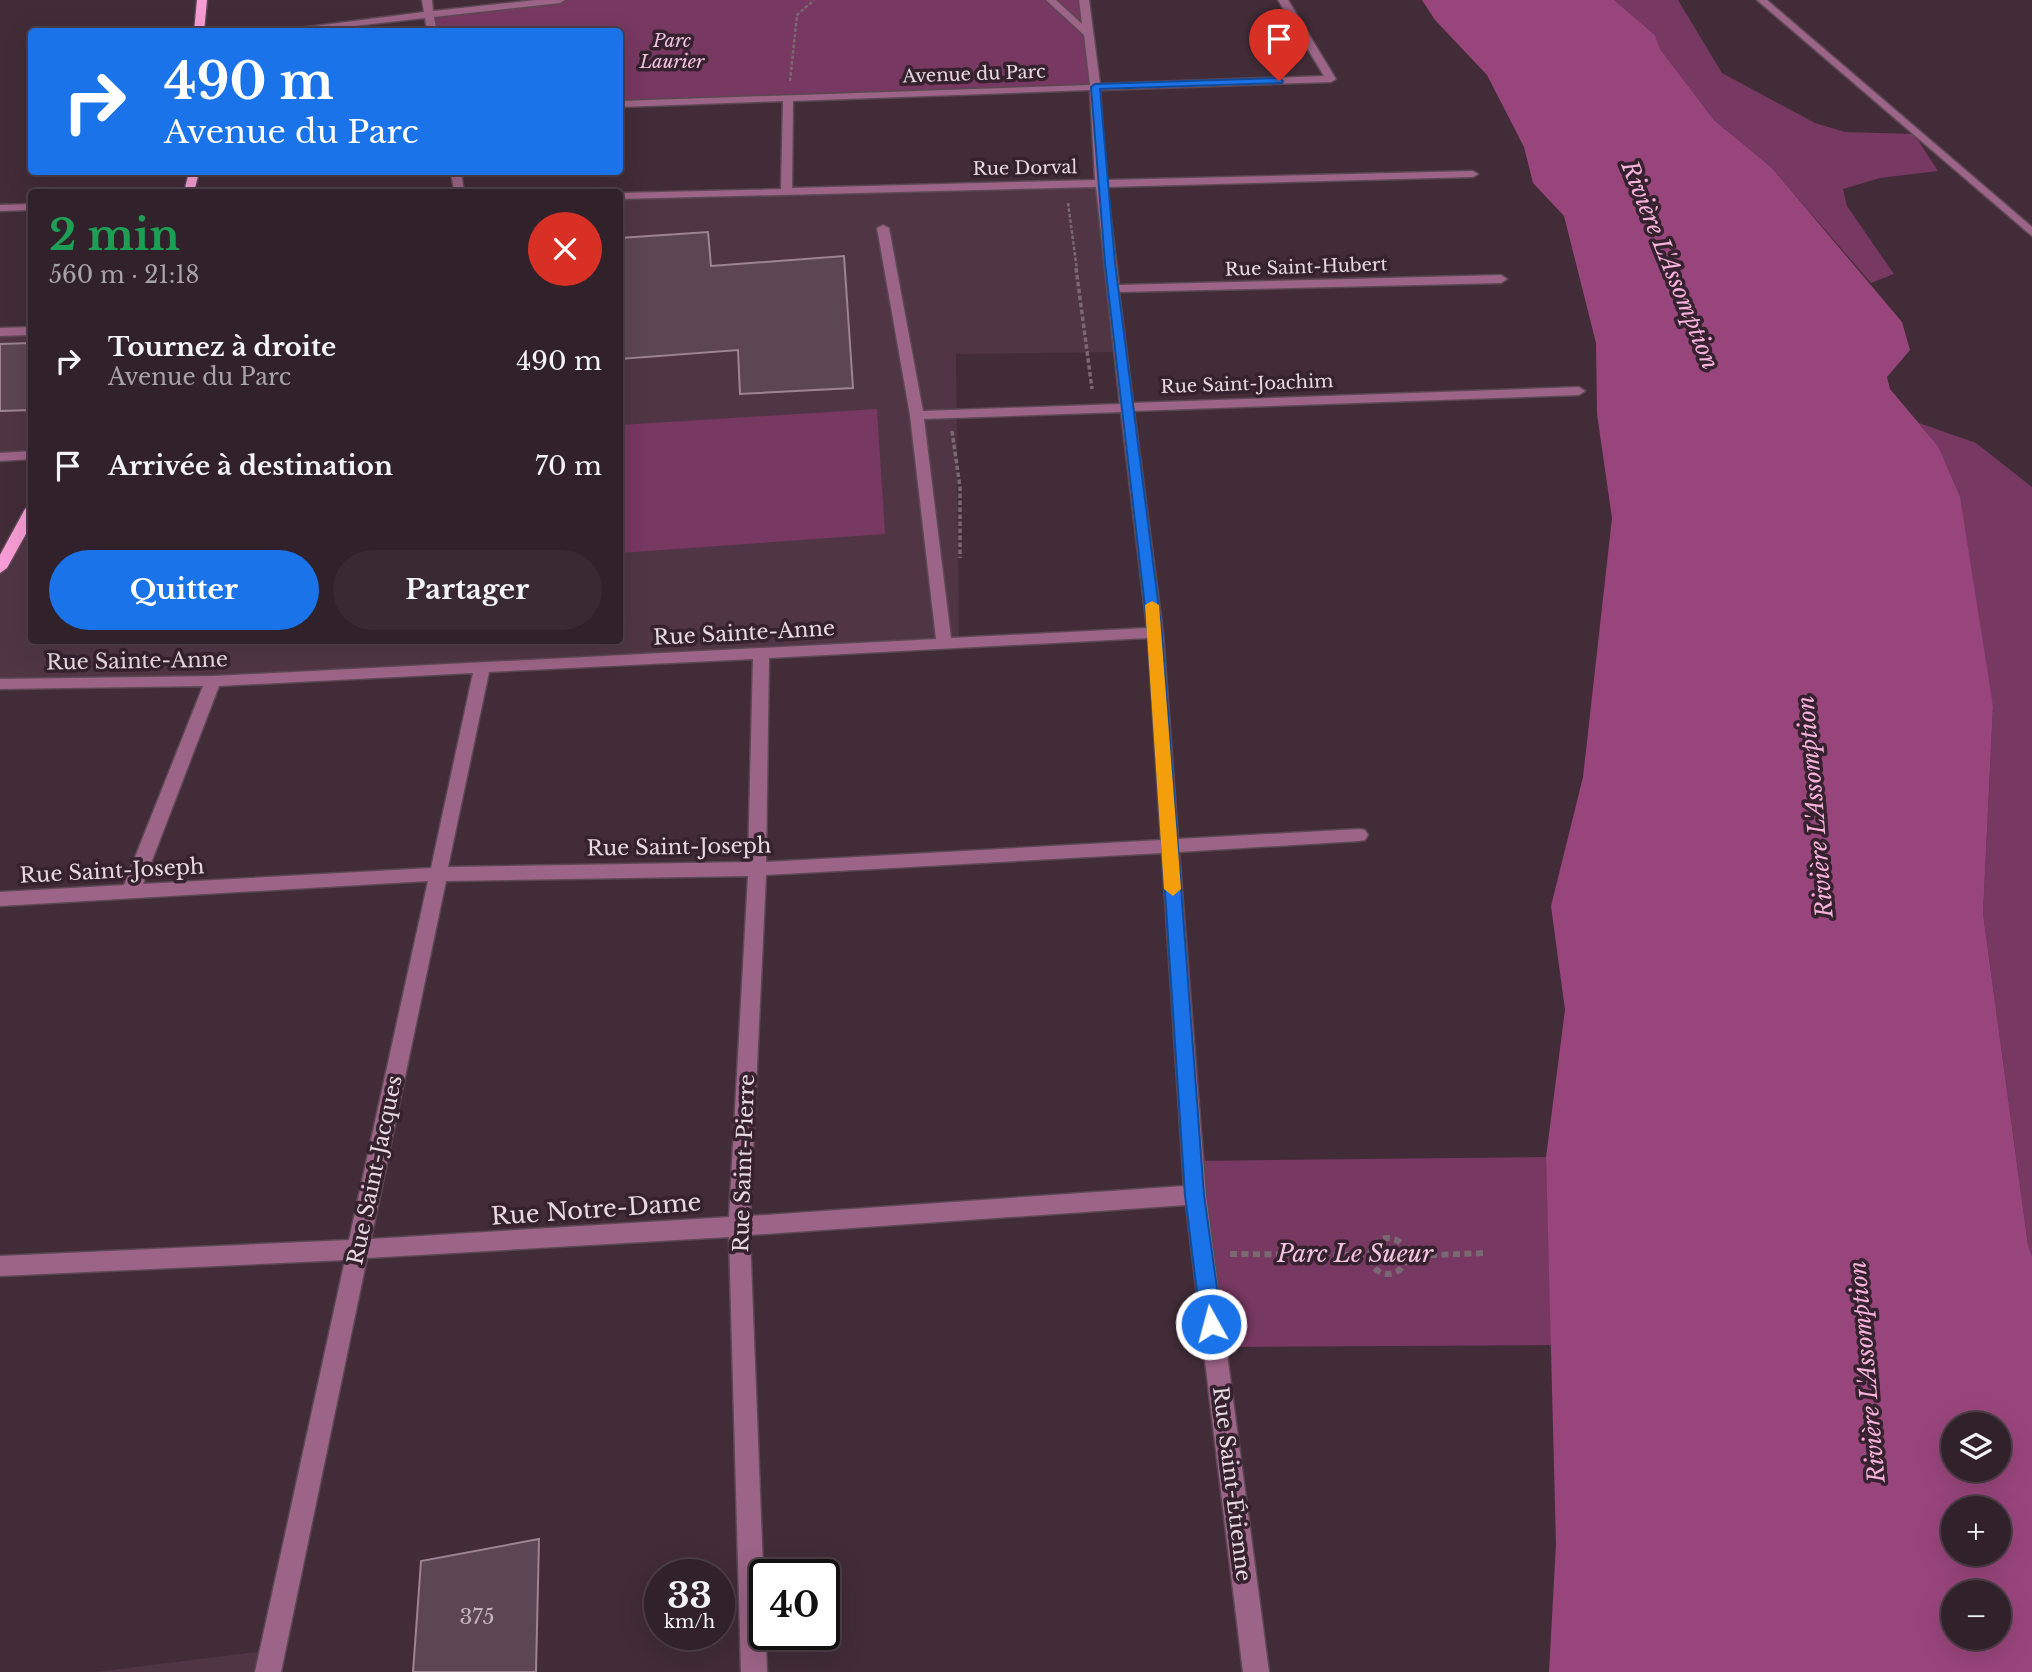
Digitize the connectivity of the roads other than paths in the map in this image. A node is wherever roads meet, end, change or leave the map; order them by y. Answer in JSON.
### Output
{"nodes":[{"id":1,"x":202,"y":0,"type":"edge"},
{"id":2,"x":427,"y":0,"type":"edge"},
{"id":3,"x":560,"y":0,"type":"edge"},
{"id":4,"x":1051,"y":0,"type":"edge"},
{"id":5,"x":1084,"y":0,"type":"edge"},
{"id":6,"x":1283,"y":0,"type":"edge"},
{"id":7,"x":1762,"y":0,"type":"edge"},
{"id":8,"x":429,"y":14,"type":"junction"},
{"id":9,"x":199,"y":28,"type":"edge"},
{"id":10,"x":307,"y":28,"type":"edge"},
{"id":11,"x":431,"y":28,"type":"edge"},
{"id":12,"x":1089,"y":35,"type":"junction"},
{"id":13,"x":1095,"y":87,"type":"junction"},
{"id":14,"x":788,"y":99,"type":"junction"},
{"id":15,"x":623,"y":104,"type":"edge"},
{"id":16,"x":1473,"y":174,"type":"dead end"},
{"id":17,"x":1101,"y":183,"type":"junction"},
{"id":18,"x":786,"y":192,"type":"junction"},
{"id":19,"x":623,"y":196,"type":"edge"},
{"id":20,"x":28,"y":207,"type":"edge"},
{"id":21,"x":0,"y":208,"type":"edge"},
{"id":22,"x":883,"y":229,"type":"dead end"},
{"id":23,"x":2032,"y":233,"type":"edge"},
{"id":24,"x":1501,"y":279,"type":"dead end"},
{"id":25,"x":1113,"y":289,"type":"junction"},
{"id":26,"x":28,"y":331,"type":"edge"},
{"id":27,"x":0,"y":332,"type":"edge"},
{"id":28,"x":1578,"y":391,"type":"dead end"},
{"id":29,"x":1129,"y":407,"type":"junction"},
{"id":30,"x":917,"y":415,"type":"junction"},
{"id":31,"x":28,"y":455,"type":"edge"},
{"id":32,"x":0,"y":457,"type":"edge"},
{"id":33,"x":28,"y":516,"type":"edge"},
{"id":34,"x":0,"y":568,"type":"edge"},
{"id":35,"x":1155,"y":633,"type":"junction"},
{"id":36,"x":944,"y":644,"type":"junction"},
{"id":37,"x":761,"y":653,"type":"junction"},
{"id":38,"x":482,"y":668,"type":"junction"},
{"id":39,"x":213,"y":681,"type":"junction"},
{"id":40,"x":0,"y":684,"type":"edge"},
{"id":41,"x":1359,"y":835,"type":"dead end"},
{"id":42,"x":1169,"y":844,"type":"junction"},
{"id":43,"x":757,"y":869,"type":"junction"},
{"id":44,"x":436,"y":874,"type":"junction"},
{"id":45,"x":130,"y":893,"type":"junction"},
{"id":46,"x":0,"y":899,"type":"edge"},
{"id":47,"x":1195,"y":1195,"type":"junction"},
{"id":48,"x":739,"y":1226,"type":"junction"},
{"id":49,"x":359,"y":1250,"type":"junction"},
{"id":50,"x":0,"y":1266,"type":"edge"},
{"id":51,"x":268,"y":1672,"type":"edge"},
{"id":52,"x":754,"y":1672,"type":"edge"},
{"id":53,"x":1256,"y":1672,"type":"edge"}],
"edges":[{"from":1,"to":9,"type":"main road"},
{"from":2,"to":8,"type":"street"},
{"from":3,"to":8,"type":"street"},
{"from":4,"to":12,"type":"street"},
{"from":5,"to":12,"type":"street","name":"Rue Saint-Étienne"},
{"from":6,"to":13,"type":"street","name":"Avenue du Parc"},
{"from":7,"to":23,"type":"street"},
{"from":8,"to":10,"type":"street"},
{"from":8,"to":11,"type":"street"},
{"from":12,"to":13,"type":"street","name":"Rue Saint-Étienne"},
{"from":13,"to":14,"type":"street","name":"Avenue du Parc"},
{"from":13,"to":17,"type":"street","name":"Rue Saint-Étienne"},
{"from":14,"to":15,"type":"street","name":"Avenue du Parc"},
{"from":14,"to":18,"type":"street"},
{"from":16,"to":17,"type":"street","name":"Rue Dorval"},
{"from":17,"to":18,"type":"street","name":"Rue Dorval"},
{"from":17,"to":25,"type":"street","name":"Rue Saint-Étienne"},
{"from":18,"to":19,"type":"street","name":"Rue Dorval"},
{"from":20,"to":21,"type":"street"},
{"from":22,"to":30,"type":"street"},
{"from":24,"to":25,"type":"street","name":"Rue Saint-Hubert"},
{"from":25,"to":29,"type":"street","name":"Rue Saint-Étienne"},
{"from":26,"to":27,"type":"street"},
{"from":28,"to":29,"type":"street","name":"Rue Saint-Joachim"},
{"from":29,"to":30,"type":"street","name":"Rue Saint-Joachim"},
{"from":29,"to":35,"type":"street","name":"Rue Saint-Étienne"},
{"from":30,"to":36,"type":"street"},
{"from":31,"to":32,"type":"street"},
{"from":33,"to":34,"type":"main road"},
{"from":35,"to":36,"type":"street","name":"Rue Sainte-Anne"},
{"from":35,"to":42,"type":"street","name":"Rue Saint-Étienne"},
{"from":36,"to":37,"type":"street","name":"Rue Sainte-Anne"},
{"from":37,"to":38,"type":"street","name":"Rue Sainte-Anne"},
{"from":37,"to":43,"type":"street","name":"Rue Saint-Pierre"},
{"from":38,"to":39,"type":"street","name":"Rue Sainte-Anne"},
{"from":38,"to":44,"type":"street","name":"Rue Saint-Jacques"},
{"from":39,"to":40,"type":"street","name":"Rue Sainte-Anne"},
{"from":39,"to":45,"type":"street"},
{"from":41,"to":42,"type":"street","name":"Rue Saint-Joseph"},
{"from":42,"to":43,"type":"street","name":"Rue Saint-Joseph"},
{"from":42,"to":47,"type":"street","name":"Rue Saint-Étienne"},
{"from":43,"to":44,"type":"street","name":"Rue Saint-Joseph"},
{"from":43,"to":48,"type":"street","name":"Rue Saint-Pierre"},
{"from":44,"to":45,"type":"street","name":"Rue Saint-Joseph"},
{"from":44,"to":49,"type":"street","name":"Rue Saint-Jacques"},
{"from":45,"to":46,"type":"street","name":"Rue Saint-Joseph"},
{"from":47,"to":48,"type":"street","name":"Rue Notre-Dame"},
{"from":47,"to":53,"type":"street","name":"Rue Saint-Étienne"},
{"from":48,"to":49,"type":"street","name":"Rue Notre-Dame"},
{"from":48,"to":52,"type":"street","name":"Rue Saint-Pierre"},
{"from":49,"to":50,"type":"street","name":"Rue Notre-Dame"},
{"from":49,"to":51,"type":"street","name":"Rue Saint-Jacques"}]}
